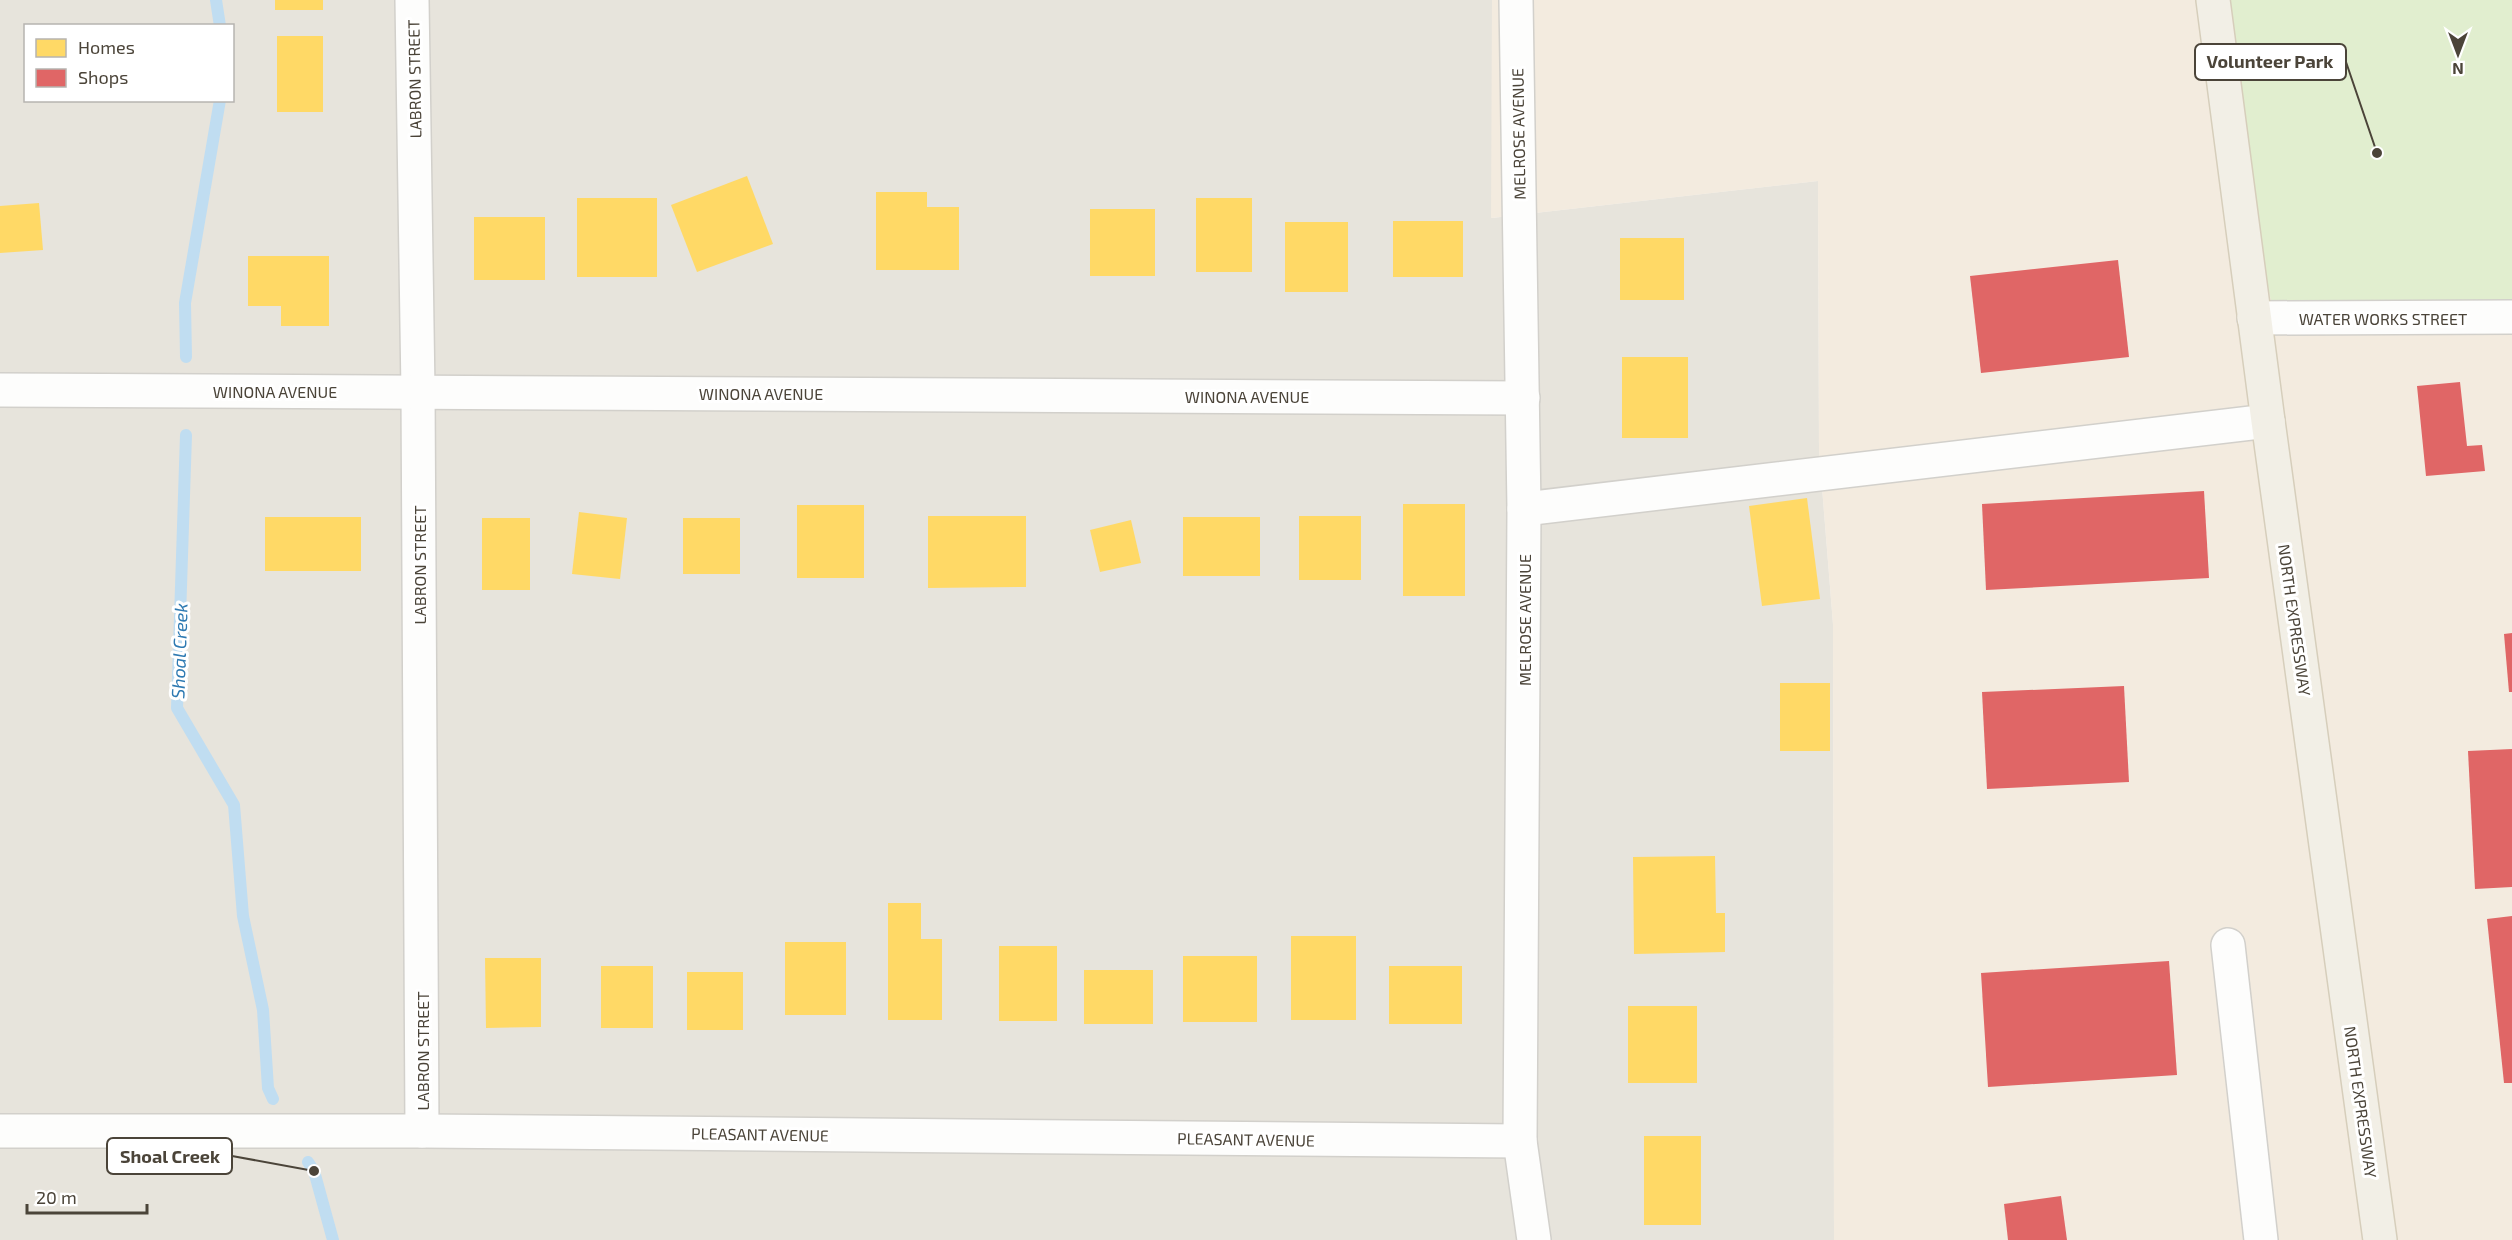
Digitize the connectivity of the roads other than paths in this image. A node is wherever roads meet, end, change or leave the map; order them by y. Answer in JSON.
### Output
{"nodes":[{"id":1,"x":412,"y":0,"type":"edge"},
{"id":2,"x":1516,"y":0,"type":"edge"},
{"id":3,"x":2213,"y":0,"type":"edge"},
{"id":4,"x":2512,"y":317,"type":"edge"},
{"id":5,"x":2254,"y":318,"type":"junction"},
{"id":6,"x":0,"y":390,"type":"edge"},
{"id":7,"x":418,"y":391,"type":"junction"},
{"id":8,"x":1523,"y":398,"type":"junction"},
{"id":9,"x":2268,"y":421,"type":"junction"},
{"id":10,"x":1524,"y":509,"type":"junction"},
{"id":11,"x":2228,"y":945,"type":"dead end"},
{"id":12,"x":0,"y":1131,"type":"edge"},
{"id":13,"x":422,"y":1131,"type":"junction"},
{"id":14,"x":1520,"y":1141,"type":"junction"},
{"id":15,"x":1534,"y":1240,"type":"edge"},
{"id":16,"x":2261,"y":1240,"type":"edge"},
{"id":17,"x":2380,"y":1240,"type":"edge"}],
"edges":[{"from":1,"to":7,"type":"street","name":"LABRON STREET"},
{"from":2,"to":8,"type":"street","name":"MELROSE AVENUE"},
{"from":3,"to":5,"type":"main road","name":"NORTH EXPRESSWAY"},
{"from":4,"to":5,"type":"street","name":"WATER WORKS STREET"},
{"from":5,"to":9,"type":"main road","name":"NORTH EXPRESSWAY"},
{"from":6,"to":7,"type":"street","name":"WINONA AVENUE"},
{"from":7,"to":8,"type":"street","name":"WINONA AVENUE"},
{"from":7,"to":13,"type":"street","name":"LABRON STREET"},
{"from":8,"to":10,"type":"street","name":"MELROSE AVENUE"},
{"from":9,"to":10,"type":"street"},
{"from":9,"to":17,"type":"main road","name":"NORTH EXPRESSWAY"},
{"from":10,"to":14,"type":"street","name":"MELROSE AVENUE"},
{"from":11,"to":16,"type":"street"},
{"from":12,"to":13,"type":"street","name":"PLEASANT AVENUE"},
{"from":13,"to":14,"type":"street","name":"PLEASANT AVENUE"},
{"from":14,"to":15,"type":"street","name":"MELROSE AVENUE"}]}
